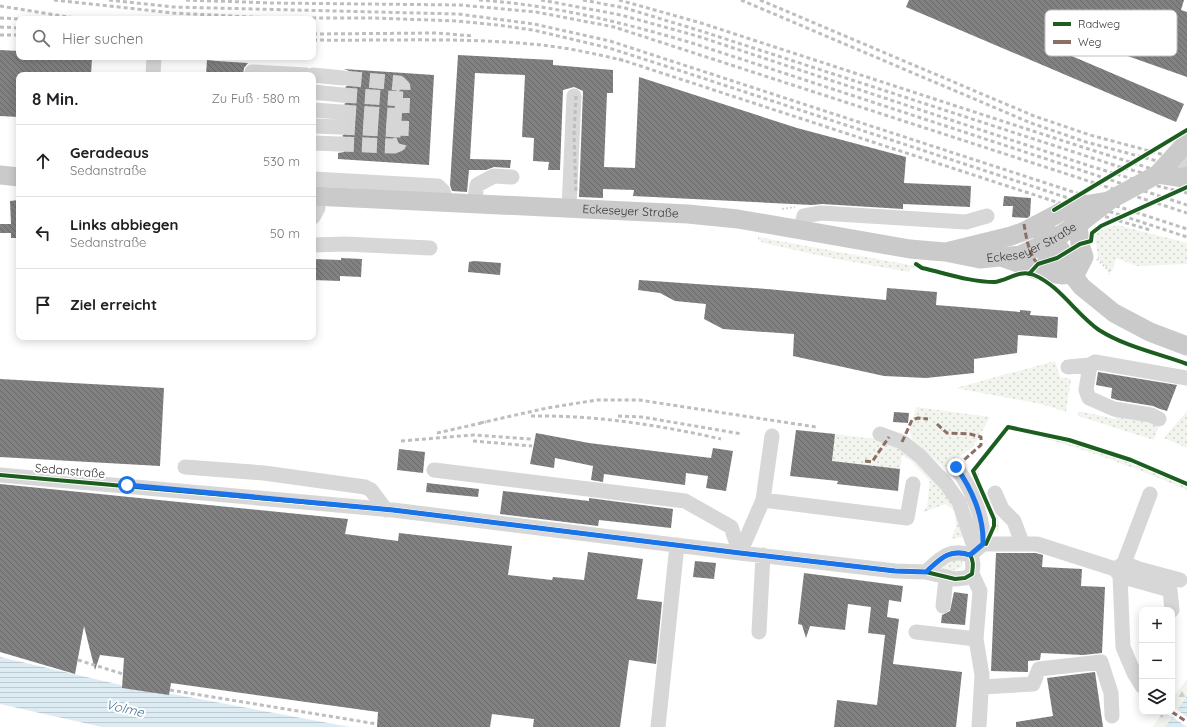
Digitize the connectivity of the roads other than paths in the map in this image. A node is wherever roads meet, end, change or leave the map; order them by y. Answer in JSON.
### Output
{"nodes":[{"id":1,"x":154,"y":60,"type":"edge"},
{"id":2,"x":153,"y":72,"type":"edge"},
{"id":3,"x":316,"y":75,"type":"edge"},
{"id":4,"x":343,"y":78,"type":"tunnel mouth"},
{"id":5,"x":316,"y":92,"type":"edge"},
{"id":6,"x":342,"y":95,"type":"tunnel mouth"},
{"id":7,"x":574,"y":96,"type":"dead end"},
{"id":8,"x":316,"y":111,"type":"edge"},
{"id":9,"x":316,"y":125,"type":"edge"},
{"id":10,"x":1187,"y":142,"type":"edge"},
{"id":11,"x":316,"y":143,"type":"edge"},
{"id":12,"x":339,"y":144,"type":"tunnel mouth"},
{"id":13,"x":1187,"y":158,"type":"edge"},
{"id":14,"x":1158,"y":174,"type":"junction"},
{"id":15,"x":0,"y":175,"type":"edge"},
{"id":16,"x":1187,"y":176,"type":"edge"},
{"id":17,"x":16,"y":177,"type":"edge"},
{"id":18,"x":512,"y":177,"type":"dead end"},
{"id":19,"x":321,"y":190,"type":"edge"},
{"id":20,"x":1110,"y":200,"type":"junction"},
{"id":21,"x":474,"y":204,"type":"junction"},
{"id":22,"x":570,"y":208,"type":"junction"},
{"id":23,"x":316,"y":212,"type":"edge"},
{"id":24,"x":987,"y":216,"type":"dead end"},
{"id":25,"x":1081,"y":222,"type":"junction"},
{"id":26,"x":1040,"y":224,"type":"junction"},
{"id":27,"x":800,"y":230,"type":"junction"},
{"id":28,"x":1049,"y":241,"type":"junction"},
{"id":29,"x":316,"y":245,"type":"edge"},
{"id":30,"x":430,"y":248,"type":"dead end"},
{"id":31,"x":945,"y":252,"type":"junction"},
{"id":32,"x":1004,"y":258,"type":"junction"},
{"id":33,"x":1074,"y":277,"type":"junction"},
{"id":34,"x":1187,"y":346,"type":"edge"},
{"id":35,"x":1090,"y":365,"type":"junction"},
{"id":36,"x":1068,"y":367,"type":"dead end"},
{"id":37,"x":1187,"y":378,"type":"edge"},
{"id":38,"x":1159,"y":419,"type":"dead end"},
{"id":39,"x":880,"y":434,"type":"dead end"},
{"id":40,"x":772,"y":436,"type":"dead end"},
{"id":41,"x":185,"y":467,"type":"dead end"},
{"id":42,"x":956,"y":467,"type":"dead end"},
{"id":43,"x":434,"y":470,"type":"dead end"},
{"id":44,"x":0,"y":475,"type":"edge"},
{"id":45,"x":913,"y":484,"type":"dead end"},
{"id":46,"x":995,"y":493,"type":"dead end"},
{"id":47,"x":1150,"y":494,"type":"dead end"},
{"id":48,"x":763,"y":500,"type":"junction"},
{"id":49,"x":386,"y":510,"type":"junction"},
{"id":50,"x":1022,"y":542,"type":"junction"},
{"id":51,"x":677,"y":545,"type":"junction"},
{"id":52,"x":979,"y":548,"type":"junction"},
{"id":53,"x":740,"y":553,"type":"junction"},
{"id":54,"x":763,"y":555,"type":"junction"},
{"id":55,"x":1120,"y":569,"type":"junction"},
{"id":56,"x":926,"y":572,"type":"junction"},
{"id":57,"x":972,"y":574,"type":"junction"},
{"id":58,"x":946,"y":578,"type":"junction"},
{"id":59,"x":1180,"y":580,"type":"dead end"},
{"id":60,"x":943,"y":606,"type":"dead end"},
{"id":61,"x":1172,"y":607,"type":"edge"},
{"id":62,"x":758,"y":632,"type":"dead end"},
{"id":63,"x":916,"y":632,"type":"dead end"},
{"id":64,"x":976,"y":639,"type":"junction"},
{"id":65,"x":1138,"y":668,"type":"edge"},
{"id":66,"x":1140,"y":679,"type":"edge"},
{"id":67,"x":982,"y":687,"type":"junction"},
{"id":68,"x":1112,"y":716,"type":"dead end"},
{"id":69,"x":658,"y":727,"type":"edge"},
{"id":70,"x":979,"y":727,"type":"edge"}],
"edges":[{"from":1,"to":2,"type":"street"},
{"from":3,"to":4,"type":"street"},
{"from":5,"to":6,"type":"street"},
{"from":7,"to":22,"type":"street"},
{"from":8,"to":9,"type":"street"},
{"from":10,"to":14,"type":"main road","bridge":true},
{"from":11,"to":12,"type":"street"},
{"from":13,"to":14,"type":"street","name":"Eckeseyer Straße","bridge":true},
{"from":14,"to":16,"type":"main road","bridge":true},
{"from":14,"to":20,"type":"main road","name":"Eckeseyer Straße","bridge":true},
{"from":15,"to":17,"type":"main road"},
{"from":18,"to":21,"type":"street"},
{"from":19,"to":21,"type":"main road","name":"Eckeseyer Straße"},
{"from":19,"to":23,"type":"street"},
{"from":20,"to":25,"type":"main road","name":"Eckeseyer Straße","bridge":true},
{"from":20,"to":26,"type":"main road","name":"Eckeseyer Straße","bridge":true},
{"from":21,"to":22,"type":"main road","name":"Eckeseyer Straße"},
{"from":22,"to":27,"type":"main road","name":"Eckeseyer Straße"},
{"from":24,"to":27,"type":"street"},
{"from":25,"to":28,"type":"main road","name":"Eckeseyer Straße"},
{"from":25,"to":33,"type":"main road"},
{"from":26,"to":28,"type":"main road"},
{"from":26,"to":31,"type":"main road","name":"Eckeseyer Straße"},
{"from":27,"to":31,"type":"main road","name":"Eckeseyer Straße"},
{"from":28,"to":32,"type":"main road","name":"Eckeseyer Straße"},
{"from":28,"to":33,"type":"main road"},
{"from":29,"to":30,"type":"street"},
{"from":31,"to":32,"type":"main road","name":"Eckeseyer Straße"},
{"from":32,"to":33,"type":"main road"},
{"from":33,"to":34,"type":"main road"},
{"from":35,"to":36,"type":"street"},
{"from":35,"to":37,"type":"street"},
{"from":35,"to":38,"type":"street"},
{"from":39,"to":52,"type":"street"},
{"from":40,"to":48,"type":"street"},
{"from":41,"to":49,"type":"street"},
{"from":42,"to":52,"type":"street"},
{"from":43,"to":53,"type":"street"},
{"from":44,"to":49,"type":"street","name":"Sedanstraße"},
{"from":45,"to":48,"type":"street"},
{"from":46,"to":50,"type":"street"},
{"from":47,"to":55,"type":"street"},
{"from":48,"to":53,"type":"street"},
{"from":49,"to":51,"type":"street","name":"Sedanstraße"},
{"from":50,"to":52,"type":"street"},
{"from":50,"to":55,"type":"street"},
{"from":51,"to":53,"type":"street","name":"Sedanstraße"},
{"from":51,"to":69,"type":"street"},
{"from":52,"to":56,"type":"street"},
{"from":52,"to":57,"type":"street"},
{"from":53,"to":54,"type":"street","name":"Sedanstraße"},
{"from":54,"to":56,"type":"street","name":"Sedanstraße"},
{"from":54,"to":62,"type":"street"},
{"from":55,"to":59,"type":"street"},
{"from":55,"to":61,"type":"street"},
{"from":55,"to":65,"type":"street"},
{"from":56,"to":58,"type":"street","name":"Sedanstraße"},
{"from":57,"to":58,"type":"street","name":"Sedanstraße"},
{"from":57,"to":64,"type":"street"},
{"from":58,"to":60,"type":"street"},
{"from":63,"to":64,"type":"street"},
{"from":64,"to":67,"type":"street"},
{"from":65,"to":66,"type":"street"},
{"from":67,"to":68,"type":"street"},
{"from":67,"to":70,"type":"street"}]}
